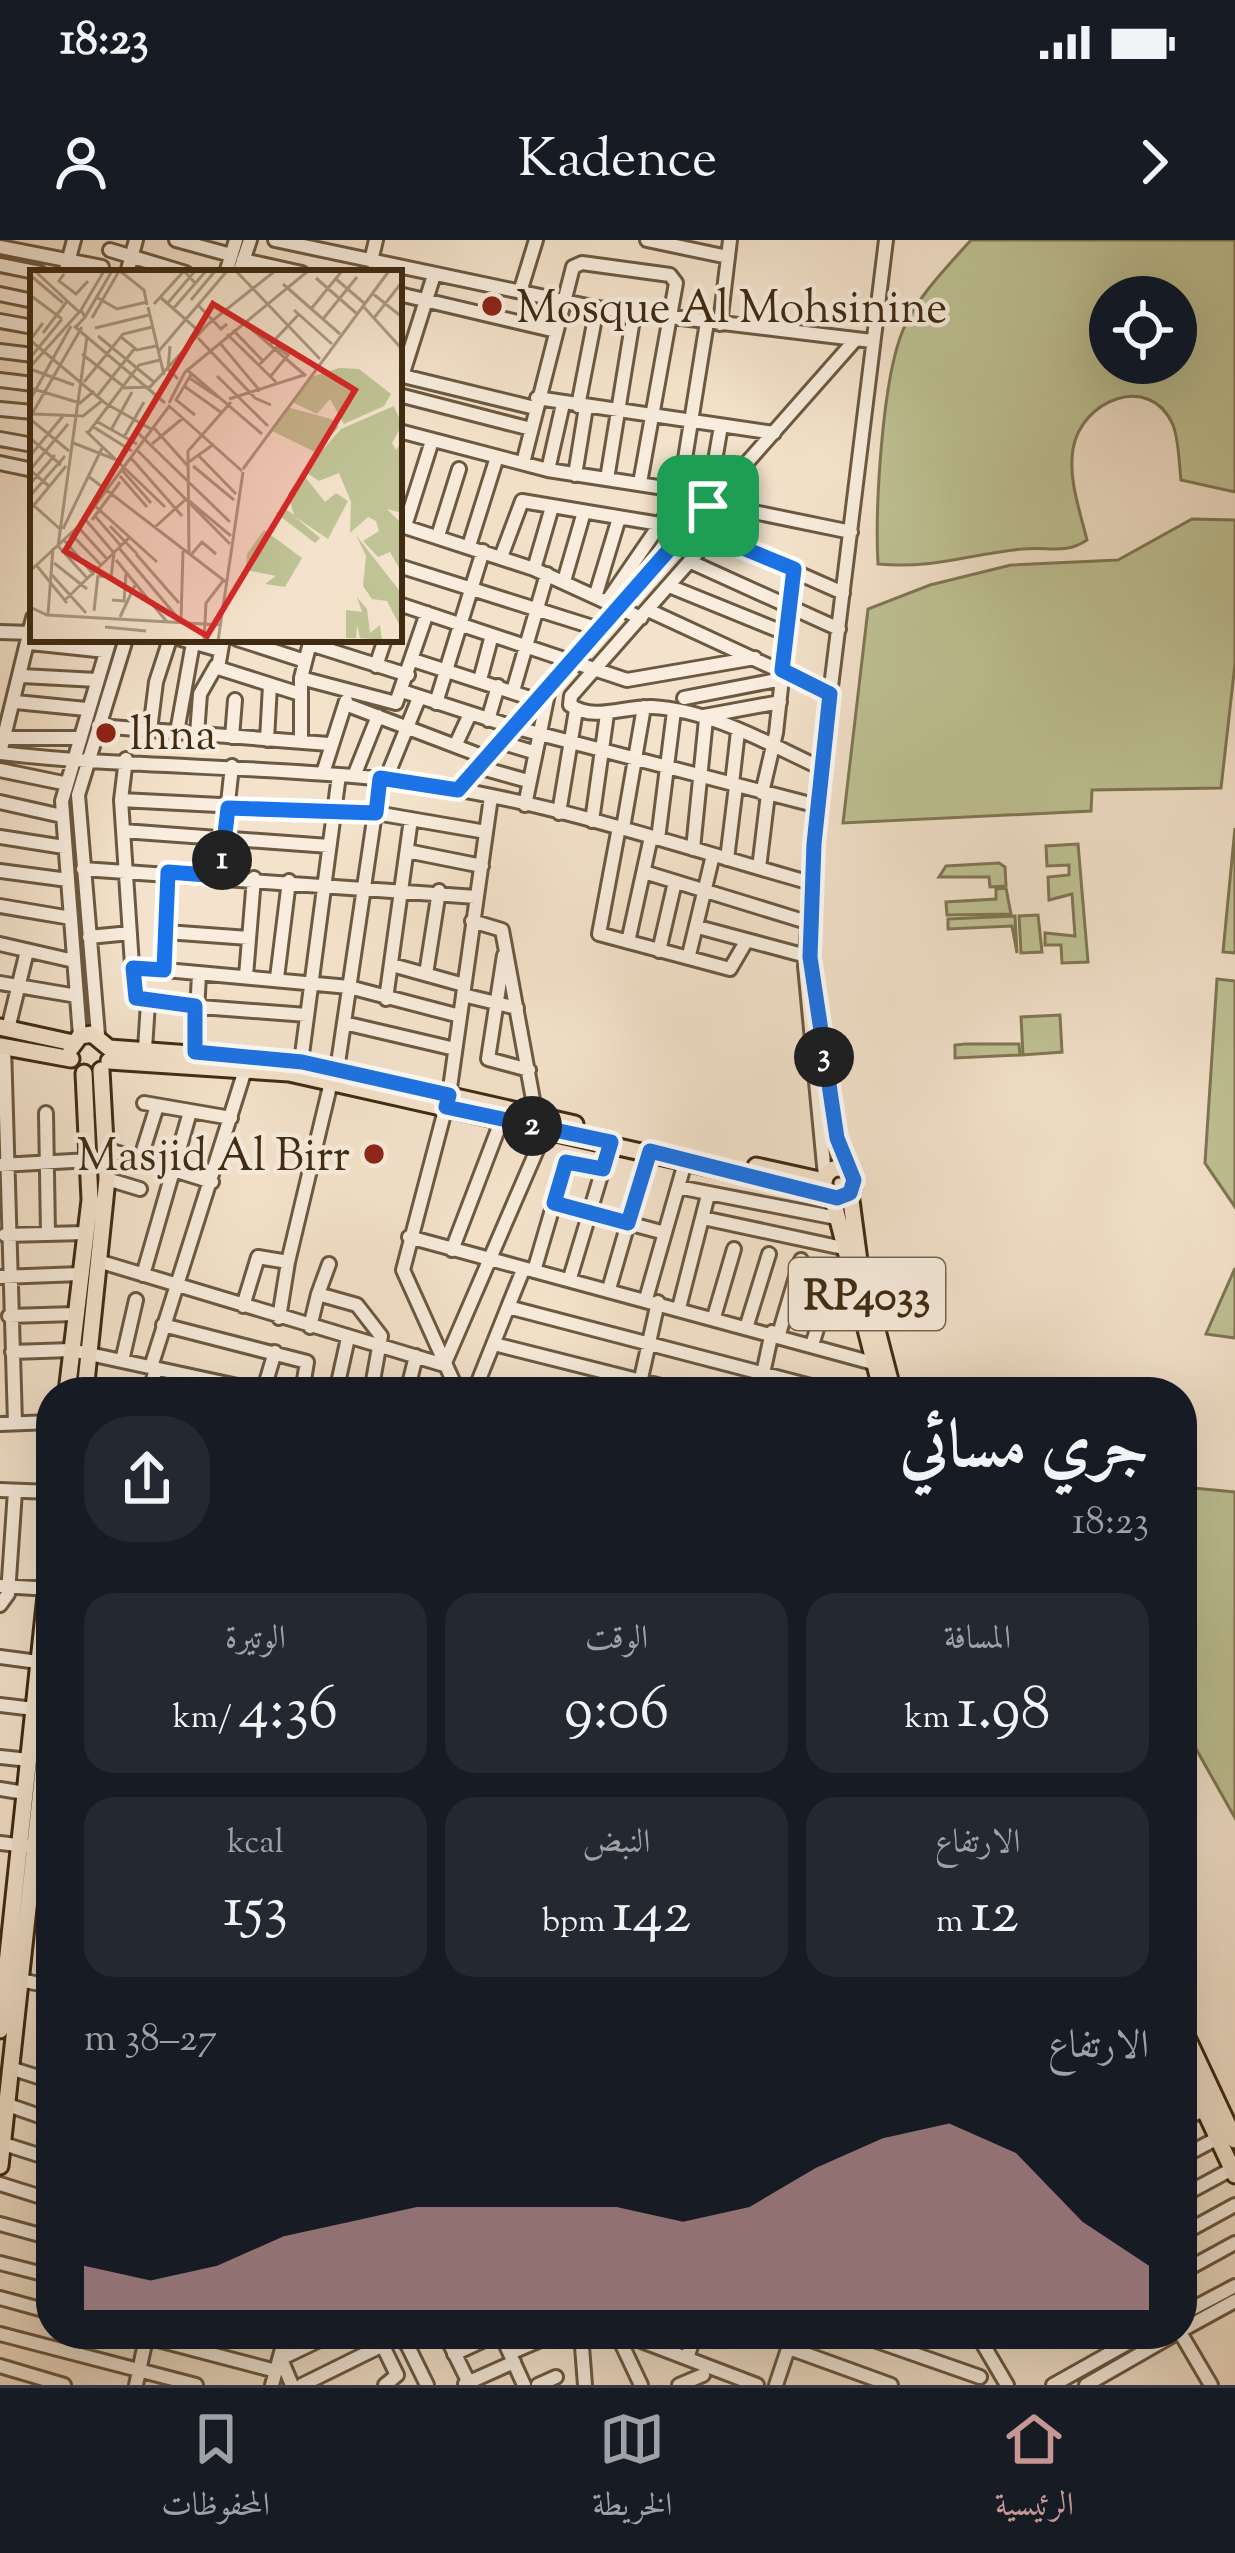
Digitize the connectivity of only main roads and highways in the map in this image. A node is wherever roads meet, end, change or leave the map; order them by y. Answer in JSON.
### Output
{"nodes":[{"id":1,"x":3,"y":1037,"type":"edge"},
{"id":2,"x":91,"y":1053,"type":"junction"},
{"id":3,"x":343,"y":1078,"type":"junction"},
{"id":4,"x":447,"y":1101,"type":"junction"},
{"id":5,"x":541,"y":1123,"type":"junction"},
{"id":6,"x":832,"y":1188,"type":"junction"},
{"id":7,"x":68,"y":1377,"type":"edge"},
{"id":8,"x":87,"y":1377,"type":"edge"},
{"id":9,"x":877,"y":1377,"type":"edge"},
{"id":10,"x":889,"y":1377,"type":"edge"},
{"id":11,"x":36,"y":1686,"type":"edge"},
{"id":12,"x":36,"y":1725,"type":"edge"},
{"id":13,"x":36,"y":1774,"type":"edge"},
{"id":14,"x":35,"y":1848,"type":"edge"},
{"id":15,"x":7,"y":1894,"type":"edge"},
{"id":16,"x":5,"y":1929,"type":"edge"},
{"id":17,"x":3,"y":1961,"type":"edge"},
{"id":18,"x":2,"y":1999,"type":"edge"},
{"id":19,"x":0,"y":2026,"type":"edge"},
{"id":20,"x":1197,"y":2065,"type":"edge"},
{"id":21,"x":1197,"y":2098,"type":"edge"},
{"id":22,"x":1226,"y":2139,"type":"edge"},
{"id":23,"x":0,"y":2166,"type":"edge"},
{"id":24,"x":1234,"y":2172,"type":"edge"}],
"edges":[{"from":1,"to":2,"type":"main road"},
{"from":2,"to":3,"type":"main road"},
{"from":2,"to":3,"type":"main road"},
{"from":2,"to":7,"type":"main road"},
{"from":2,"to":8,"type":"main road"},
{"from":3,"to":4,"type":"main road"},
{"from":4,"to":5,"type":"main road"},
{"from":4,"to":5,"type":"main road"},
{"from":5,"to":6,"type":"main road"},
{"from":5,"to":6,"type":"main road"},
{"from":6,"to":6,"type":"main road","number":"RP4033"},
{"from":6,"to":9,"type":"main road","number":"RP4033"},
{"from":6,"to":10,"type":"main road","number":"RP4033"},
{"from":11,"to":12,"type":"main road"},
{"from":13,"to":14,"type":"main road"},
{"from":14,"to":15,"type":"main road"},
{"from":14,"to":23,"type":"main road"},
{"from":15,"to":16,"type":"main road"},
{"from":16,"to":17,"type":"main road"},
{"from":17,"to":18,"type":"main road"},
{"from":18,"to":19,"type":"main road"},
{"from":20,"to":22,"type":"main road"},
{"from":21,"to":22,"type":"main road"},
{"from":22,"to":24,"type":"main road"}]}
